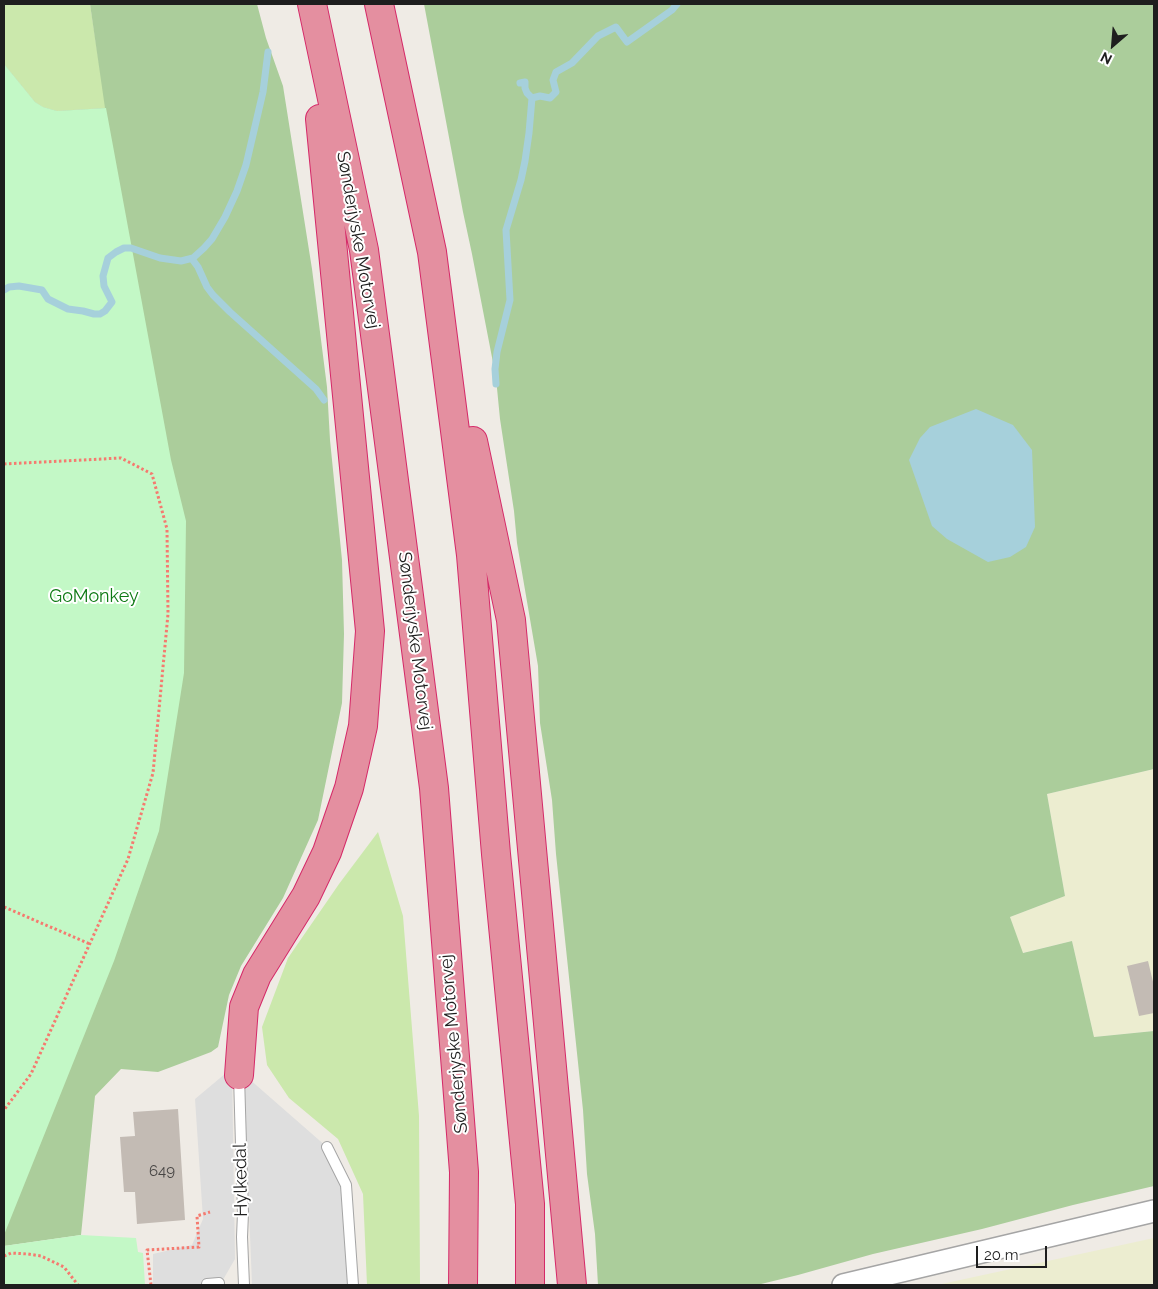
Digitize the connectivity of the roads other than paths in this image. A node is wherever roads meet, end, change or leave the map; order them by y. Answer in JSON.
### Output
{"nodes":[{"id":1,"x":305,"y":4,"type":"edge"},
{"id":2,"x":312,"y":4,"type":"edge"},
{"id":3,"x":379,"y":4,"type":"edge"},
{"id":4,"x":432,"y":252,"type":"junction"},
{"id":5,"x":239,"y":1075,"type":"joint"},
{"id":6,"x":327,"y":1147,"type":"dead end"},
{"id":7,"x":1154,"y":1211,"type":"edge"},
{"id":8,"x":219,"y":1283,"type":"dead end"},
{"id":9,"x":207,"y":1285,"type":"edge"},
{"id":10,"x":244,"y":1285,"type":"edge"},
{"id":11,"x":353,"y":1285,"type":"edge"},
{"id":12,"x":464,"y":1285,"type":"edge"},
{"id":13,"x":530,"y":1285,"type":"edge"},
{"id":14,"x":572,"y":1285,"type":"edge"},
{"id":15,"x":842,"y":1285,"type":"edge"}],
"edges":[{"from":1,"to":5,"type":"highway"},
{"from":2,"to":12,"type":"highway","name":"Sønderjyske Motorvej"},
{"from":3,"to":4,"type":"highway"},
{"from":4,"to":13,"type":"highway"},
{"from":4,"to":14,"type":"highway"},
{"from":5,"to":10,"type":"lane","name":"Hylkedal"},
{"from":6,"to":11,"type":"lane"},
{"from":7,"to":15,"type":"street"},
{"from":8,"to":9,"type":"lane"}]}
